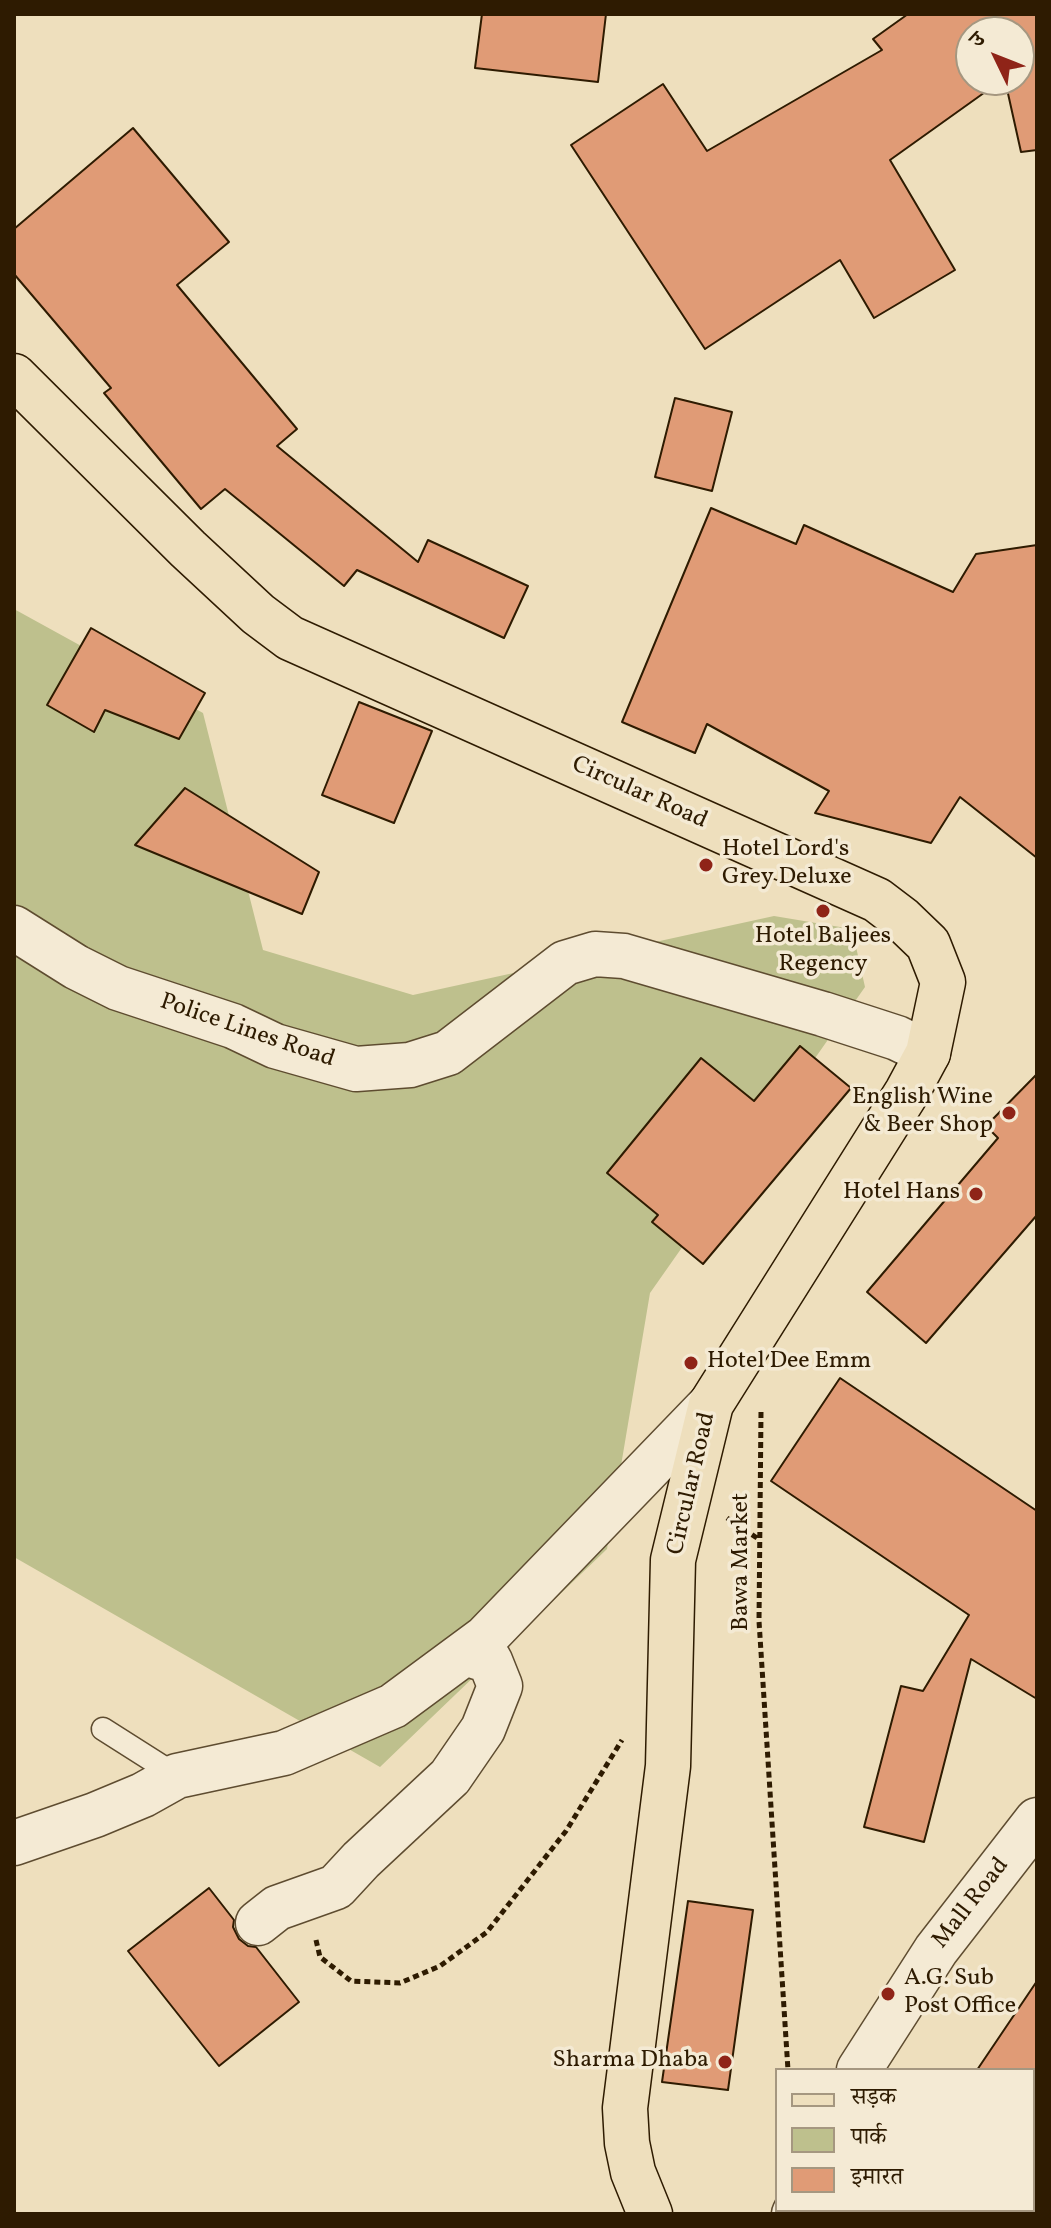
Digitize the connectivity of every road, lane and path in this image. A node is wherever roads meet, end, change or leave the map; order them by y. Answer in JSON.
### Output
{"nodes":[{"id":1,"x":14,"y":376,"type":"edge"},
{"id":2,"x":14,"y":928,"type":"edge"},
{"id":3,"x":928,"y":1053,"type":"junction"},
{"id":4,"x":711,"y":1404,"type":"junction"},
{"id":5,"x":762,"y":1409,"type":"dead end"},
{"id":6,"x":465,"y":1653,"type":"junction"},
{"id":7,"x":103,"y":1729,"type":"dead end"},
{"id":8,"x":623,"y":1738,"type":"dead end"},
{"id":9,"x":177,"y":1776,"type":"junction"},
{"id":10,"x":1037,"y":1820,"type":"edge"},
{"id":11,"x":14,"y":1843,"type":"edge"},
{"id":12,"x":336,"y":1887,"type":"junction"},
{"id":13,"x":258,"y":1923,"type":"dead end"},
{"id":14,"x":788,"y":2068,"type":"edge"},
{"id":15,"x":860,"y":2068,"type":"edge"},
{"id":16,"x":650,"y":2214,"type":"edge"}],
"edges":[{"from":1,"to":3,"type":"main road","name":"Circular Road"},
{"from":2,"to":3,"type":"street","name":"Police Lines Road"},
{"from":3,"to":4,"type":"main road","name":"Circular Road"},
{"from":4,"to":6,"type":"street"},
{"from":4,"to":16,"type":"main road","name":"Circular Road"},
{"from":5,"to":14,"type":"path","name":"Bawa Market"},
{"from":6,"to":9,"type":"street"},
{"from":6,"to":12,"type":"street"},
{"from":7,"to":9,"type":"lane"},
{"from":8,"to":12,"type":"path"},
{"from":9,"to":11,"type":"street"},
{"from":10,"to":15,"type":"street","name":"Mall Road"},
{"from":12,"to":13,"type":"street"}]}
